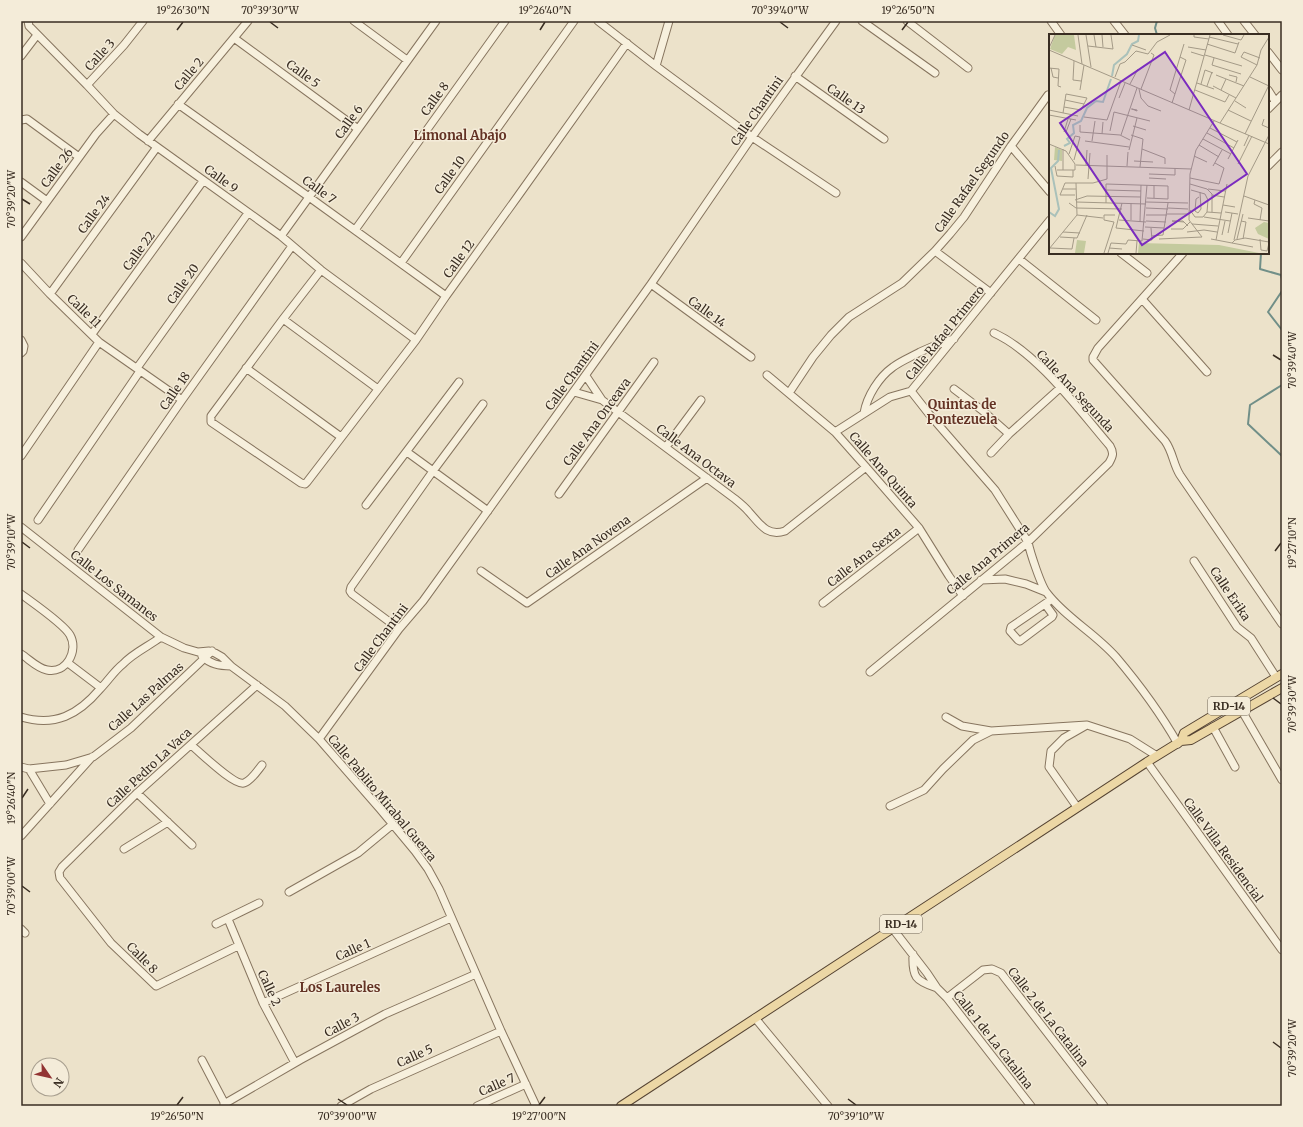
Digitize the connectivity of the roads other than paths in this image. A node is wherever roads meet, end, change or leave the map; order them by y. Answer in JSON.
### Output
{"nodes":[{"id":1,"x":28,"y":21,"type":"edge"},
{"id":2,"x":143,"y":21,"type":"edge"},
{"id":3,"x":248,"y":21,"type":"edge"},
{"id":4,"x":354,"y":21,"type":"edge"},
{"id":5,"x":436,"y":21,"type":"edge"},
{"id":6,"x":504,"y":21,"type":"edge"},
{"id":7,"x":574,"y":21,"type":"edge"},
{"id":8,"x":598,"y":21,"type":"edge"},
{"id":9,"x":669,"y":21,"type":"edge"},
{"id":10,"x":836,"y":21,"type":"edge"},
{"id":11,"x":862,"y":21,"type":"edge"},
{"id":12,"x":908,"y":21,"type":"edge"},
{"id":13,"x":1050,"y":21,"type":"edge"},
{"id":14,"x":1114,"y":21,"type":"edge"},
{"id":15,"x":1218,"y":21,"type":"edge"},
{"id":16,"x":1244,"y":21,"type":"edge"},
{"id":17,"x":364,"y":24,"type":"edge"},
{"id":18,"x":1060,"y":34,"type":"edge"},
{"id":19,"x":1124,"y":34,"type":"edge"},
{"id":20,"x":1227,"y":34,"type":"edge"},
{"id":21,"x":1253,"y":34,"type":"edge"},
{"id":22,"x":37,"y":35,"type":"junction"},
{"id":23,"x":234,"y":38,"type":"junction"},
{"id":24,"x":627,"y":43,"type":"junction"},
{"id":25,"x":1269,"y":53,"type":"edge"},
{"id":26,"x":21,"y":56,"type":"edge"},
{"id":27,"x":407,"y":60,"type":"junction"},
{"id":28,"x":656,"y":66,"type":"junction"},
{"id":29,"x":968,"y":68,"type":"dead end"},
{"id":30,"x":1282,"y":70,"type":"edge"},
{"id":31,"x":935,"y":73,"type":"dead end"},
{"id":32,"x":795,"y":76,"type":"junction"},
{"id":33,"x":87,"y":85,"type":"junction"},
{"id":34,"x":1269,"y":91,"type":"edge"},
{"id":35,"x":1048,"y":95,"type":"dead end"},
{"id":36,"x":1282,"y":95,"type":"edge"},
{"id":37,"x":1276,"y":101,"type":"junction"},
{"id":38,"x":178,"y":104,"type":"junction"},
{"id":39,"x":1269,"y":108,"type":"edge"},
{"id":40,"x":114,"y":114,"type":"junction"},
{"id":41,"x":21,"y":120,"type":"edge"},
{"id":42,"x":358,"y":129,"type":"junction"},
{"id":43,"x":752,"y":137,"type":"junction"},
{"id":44,"x":884,"y":139,"type":"dead end"},
{"id":45,"x":148,"y":141,"type":"junction"},
{"id":46,"x":1011,"y":146,"type":"junction"},
{"id":47,"x":156,"y":147,"type":"junction"},
{"id":48,"x":1282,"y":152,"type":"edge"},
{"id":49,"x":79,"y":157,"type":"junction"},
{"id":50,"x":1269,"y":165,"type":"edge"},
{"id":51,"x":203,"y":181,"type":"junction"},
{"id":52,"x":21,"y":182,"type":"edge"},
{"id":53,"x":1049,"y":191,"type":"edge"},
{"id":54,"x":836,"y":193,"type":"dead end"},
{"id":55,"x":309,"y":196,"type":"junction"},
{"id":56,"x":47,"y":201,"type":"junction"},
{"id":57,"x":248,"y":213,"type":"junction"},
{"id":58,"x":1049,"y":221,"type":"edge"},
{"id":59,"x":355,"y":230,"type":"junction"},
{"id":60,"x":281,"y":236,"type":"junction"},
{"id":61,"x":21,"y":237,"type":"edge"},
{"id":62,"x":292,"y":246,"type":"junction"},
{"id":63,"x":935,"y":251,"type":"junction"},
{"id":64,"x":1122,"y":254,"type":"edge"},
{"id":65,"x":1182,"y":254,"type":"edge"},
{"id":66,"x":1018,"y":259,"type":"junction"},
{"id":67,"x":21,"y":263,"type":"edge"},
{"id":68,"x":400,"y":263,"type":"junction"},
{"id":69,"x":321,"y":270,"type":"junction"},
{"id":70,"x":1147,"y":273,"type":"dead end"},
{"id":71,"x":651,"y":284,"type":"junction"},
{"id":72,"x":991,"y":293,"type":"junction"},
{"id":73,"x":50,"y":294,"type":"junction"},
{"id":74,"x":446,"y":296,"type":"junction"},
{"id":75,"x":1142,"y":299,"type":"junction"},
{"id":76,"x":283,"y":319,"type":"junction"},
{"id":77,"x":1096,"y":320,"type":"dead end"},
{"id":78,"x":994,"y":333,"type":"dead end"},
{"id":79,"x":92,"y":334,"type":"junction"},
{"id":80,"x":954,"y":339,"type":"junction"},
{"id":81,"x":21,"y":340,"type":"edge"},
{"id":82,"x":416,"y":340,"type":"junction"},
{"id":83,"x":99,"y":342,"type":"junction"},
{"id":84,"x":21,"y":354,"type":"edge"},
{"id":85,"x":750,"y":357,"type":"dead end"},
{"id":86,"x":654,"y":362,"type":"dead end"},
{"id":87,"x":246,"y":368,"type":"junction"},
{"id":88,"x":139,"y":370,"type":"junction"},
{"id":89,"x":1207,"y":372,"type":"dead end"},
{"id":90,"x":586,"y":376,"type":"junction"},
{"id":91,"x":767,"y":376,"type":"dead end"},
{"id":92,"x":459,"y":382,"type":"dead end"},
{"id":93,"x":1060,"y":388,"type":"junction"},
{"id":94,"x":378,"y":389,"type":"junction"},
{"id":95,"x":954,"y":389,"type":"dead end"},
{"id":96,"x":911,"y":391,"type":"junction"},
{"id":97,"x":574,"y":392,"type":"junction"},
{"id":98,"x":789,"y":393,"type":"junction"},
{"id":99,"x":182,"y":400,"type":"junction"},
{"id":100,"x":602,"y":400,"type":"junction"},
{"id":101,"x":701,"y":400,"type":"dead end"},
{"id":102,"x":483,"y":404,"type":"dead end"},
{"id":103,"x":618,"y":412,"type":"junction"},
{"id":104,"x":864,"y":413,"type":"junction"},
{"id":105,"x":835,"y":432,"type":"junction"},
{"id":106,"x":1009,"y":434,"type":"junction"},
{"id":107,"x":341,"y":437,"type":"junction"},
{"id":108,"x":666,"y":447,"type":"junction"},
{"id":109,"x":407,"y":452,"type":"junction"},
{"id":110,"x":991,"y":453,"type":"dead end"},
{"id":111,"x":21,"y":456,"type":"edge"},
{"id":112,"x":1113,"y":456,"type":"joint"},
{"id":113,"x":866,"y":467,"type":"junction"},
{"id":114,"x":433,"y":470,"type":"junction"},
{"id":115,"x":707,"y":478,"type":"junction"},
{"id":116,"x":559,"y":494,"type":"dead end"},
{"id":117,"x":366,"y":505,"type":"dead end"},
{"id":118,"x":488,"y":511,"type":"junction"},
{"id":119,"x":38,"y":520,"type":"dead end"},
{"id":120,"x":21,"y":527,"type":"edge"},
{"id":121,"x":919,"y":528,"type":"junction"},
{"id":122,"x":1028,"y":542,"type":"junction"},
{"id":123,"x":78,"y":550,"type":"dead end"},
{"id":124,"x":1194,"y":561,"type":"dead end"},
{"id":125,"x":481,"y":571,"type":"dead end"},
{"id":126,"x":981,"y":580,"type":"junction"},
{"id":127,"x":1046,"y":592,"type":"junction"},
{"id":128,"x":21,"y":594,"type":"edge"},
{"id":129,"x":963,"y":596,"type":"junction"},
{"id":130,"x":1052,"y":599,"type":"junction"},
{"id":131,"x":823,"y":603,"type":"dead end"},
{"id":132,"x":1045,"y":604,"type":"junction"},
{"id":133,"x":1282,"y":624,"type":"edge"},
{"id":134,"x":399,"y":629,"type":"junction"},
{"id":135,"x":161,"y":637,"type":"junction"},
{"id":136,"x":212,"y":651,"type":"junction"},
{"id":137,"x":199,"y":653,"type":"junction"},
{"id":138,"x":21,"y":654,"type":"edge"},
{"id":139,"x":204,"y":659,"type":"junction"},
{"id":140,"x":68,"y":663,"type":"junction"},
{"id":141,"x":230,"y":666,"type":"junction"},
{"id":142,"x":870,"y":672,"type":"dead end"},
{"id":143,"x":1279,"y":676,"type":"edge"},
{"id":144,"x":257,"y":685,"type":"junction"},
{"id":145,"x":101,"y":688,"type":"junction"},
{"id":146,"x":1282,"y":688,"type":"edge"},
{"id":147,"x":1242,"y":711,"type":"junction"},
{"id":148,"x":21,"y":717,"type":"edge"},
{"id":149,"x":946,"y":717,"type":"dead end"},
{"id":150,"x":1087,"y":725,"type":"junction"},
{"id":151,"x":1213,"y":727,"type":"junction"},
{"id":152,"x":991,"y":730,"type":"junction"},
{"id":153,"x":319,"y":739,"type":"junction"},
{"id":154,"x":1179,"y":742,"type":"junction"},
{"id":155,"x":191,"y":745,"type":"junction"},
{"id":156,"x":1157,"y":756,"type":"junction"},
{"id":157,"x":93,"y":757,"type":"junction"},
{"id":158,"x":1147,"y":762,"type":"junction"},
{"id":159,"x":262,"y":765,"type":"dead end"},
{"id":160,"x":21,"y":767,"type":"edge"},
{"id":161,"x":1235,"y":767,"type":"dead end"},
{"id":162,"x":29,"y":769,"type":"junction"},
{"id":163,"x":1282,"y":780,"type":"edge"},
{"id":164,"x":137,"y":793,"type":"junction"},
{"id":165,"x":50,"y":804,"type":"junction"},
{"id":166,"x":890,"y":806,"type":"dead end"},
{"id":167,"x":1077,"y":807,"type":"junction"},
{"id":168,"x":168,"y":822,"type":"junction"},
{"id":169,"x":393,"y":824,"type":"junction"},
{"id":170,"x":21,"y":836,"type":"edge"},
{"id":171,"x":192,"y":845,"type":"dead end"},
{"id":172,"x":124,"y":849,"type":"dead end"},
{"id":173,"x":59,"y":872,"type":"joint"},
{"id":174,"x":289,"y":892,"type":"dead end"},
{"id":175,"x":259,"y":903,"type":"dead end"},
{"id":176,"x":451,"y":918,"type":"junction"},
{"id":177,"x":228,"y":919,"type":"junction"},
{"id":178,"x":216,"y":924,"type":"dead end"},
{"id":179,"x":893,"y":929,"type":"junction"},
{"id":180,"x":238,"y":946,"type":"junction"},
{"id":181,"x":1282,"y":950,"type":"edge"},
{"id":182,"x":913,"y":954,"type":"junction"},
{"id":183,"x":476,"y":974,"type":"junction"},
{"id":184,"x":937,"y":988,"type":"junction"},
{"id":185,"x":947,"y":998,"type":"junction"},
{"id":186,"x":263,"y":1003,"type":"junction"},
{"id":187,"x":755,"y":1018,"type":"junction"},
{"id":188,"x":501,"y":1031,"type":"junction"},
{"id":189,"x":202,"y":1060,"type":"dead end"},
{"id":190,"x":295,"y":1064,"type":"junction"},
{"id":191,"x":526,"y":1084,"type":"junction"},
{"id":192,"x":225,"y":1105,"type":"edge"},
{"id":193,"x":341,"y":1106,"type":"edge"},
{"id":194,"x":477,"y":1106,"type":"edge"},
{"id":195,"x":536,"y":1106,"type":"edge"},
{"id":196,"x":621,"y":1106,"type":"edge"},
{"id":197,"x":828,"y":1106,"type":"edge"},
{"id":198,"x":1031,"y":1106,"type":"edge"},
{"id":199,"x":1104,"y":1106,"type":"edge"}],
"edges":[{"from":1,"to":22,"type":"street","name":"Calle 9"},
{"from":2,"to":33,"type":"street","name":"Calle 3"},
{"from":3,"to":23,"type":"street","name":"Calle 2"},
{"from":4,"to":17,"type":"street"},
{"from":5,"to":27,"type":"street","name":"Calle 6"},
{"from":6,"to":59,"type":"street","name":"Calle 8"},
{"from":7,"to":68,"type":"street","name":"Calle 10"},
{"from":8,"to":24,"type":"street"},
{"from":9,"to":28,"type":"street"},
{"from":10,"to":32,"type":"street","name":"Calle Chantini"},
{"from":11,"to":31,"type":"street"},
{"from":12,"to":29,"type":"street"},
{"from":13,"to":18,"type":"street"},
{"from":14,"to":19,"type":"street"},
{"from":15,"to":20,"type":"street"},
{"from":16,"to":21,"type":"street"},
{"from":17,"to":27,"type":"street"},
{"from":22,"to":26,"type":"street"},
{"from":22,"to":33,"type":"street","name":"Calle 9"},
{"from":23,"to":38,"type":"street","name":"Calle 2"},
{"from":23,"to":42,"type":"street","name":"Calle 5"},
{"from":24,"to":28,"type":"street"},
{"from":24,"to":74,"type":"street","name":"Calle 12"},
{"from":25,"to":30,"type":"street"},
{"from":27,"to":42,"type":"street","name":"Calle 6"},
{"from":28,"to":43,"type":"street"},
{"from":32,"to":43,"type":"street","name":"Calle Chantini"},
{"from":32,"to":44,"type":"street","name":"Calle 13"},
{"from":33,"to":40,"type":"street","name":"Calle 9"},
{"from":34,"to":37,"type":"street"},
{"from":35,"to":46,"type":"street","name":"Calle Rafael Segundo"},
{"from":36,"to":37,"type":"street"},
{"from":37,"to":39,"type":"street"},
{"from":38,"to":45,"type":"street","name":"Calle 2"},
{"from":38,"to":55,"type":"street","name":"Calle 7"},
{"from":40,"to":45,"type":"street","name":"Calle 9"},
{"from":40,"to":49,"type":"street","name":"Calle 26"},
{"from":41,"to":49,"type":"street"},
{"from":42,"to":55,"type":"street","name":"Calle 6"},
{"from":43,"to":54,"type":"street"},
{"from":43,"to":71,"type":"street","name":"Calle Chantini"},
{"from":45,"to":47,"type":"street","name":"Calle 9"},
{"from":46,"to":53,"type":"street"},
{"from":46,"to":63,"type":"street","name":"Calle Rafael Segundo"},
{"from":47,"to":51,"type":"street","name":"Calle 9"},
{"from":47,"to":73,"type":"street","name":"Calle 24"},
{"from":48,"to":50,"type":"street"},
{"from":49,"to":56,"type":"street","name":"Calle 26"},
{"from":51,"to":57,"type":"street","name":"Calle 9"},
{"from":51,"to":79,"type":"street","name":"Calle 22"},
{"from":52,"to":56,"type":"street"},
{"from":55,"to":59,"type":"street","name":"Calle 7"},
{"from":55,"to":60,"type":"street","name":"Calle 6"},
{"from":56,"to":61,"type":"street","name":"Calle 26"},
{"from":57,"to":60,"type":"street","name":"Calle 9"},
{"from":57,"to":88,"type":"street","name":"Calle 20"},
{"from":58,"to":66,"type":"street","name":"Calle Rafael Primero"},
{"from":59,"to":68,"type":"street","name":"Calle 7"},
{"from":60,"to":62,"type":"street","name":"Calle 9"},
{"from":62,"to":69,"type":"street","name":"Calle 9"},
{"from":62,"to":99,"type":"street","name":"Calle 18"},
{"from":63,"to":72,"type":"street"},
{"from":63,"to":98,"type":"street","name":"Calle Rafael Segundo"},
{"from":64,"to":70,"type":"street"},
{"from":65,"to":75,"type":"street"},
{"from":66,"to":72,"type":"street","name":"Calle Rafael Primero"},
{"from":66,"to":77,"type":"street"},
{"from":67,"to":73,"type":"street","name":"Calle 11"},
{"from":68,"to":74,"type":"street","name":"Calle 7"},
{"from":69,"to":76,"type":"street"},
{"from":69,"to":82,"type":"street","name":"Calle 9"},
{"from":71,"to":85,"type":"street","name":"Calle 14"},
{"from":71,"to":90,"type":"street","name":"Calle Chantini"},
{"from":72,"to":80,"type":"street","name":"Calle Rafael Primero"},
{"from":73,"to":79,"type":"street","name":"Calle 11"},
{"from":74,"to":82,"type":"street","name":"Calle 12"},
{"from":75,"to":89,"type":"street"},
{"from":75,"to":133,"type":"street"},
{"from":76,"to":87,"type":"street"},
{"from":76,"to":94,"type":"street"},
{"from":78,"to":93,"type":"street","name":"Calle Ana Segunda"},
{"from":79,"to":83,"type":"street","name":"Calle 11"},
{"from":80,"to":96,"type":"street","name":"Calle Rafael Primero"},
{"from":80,"to":104,"type":"street"},
{"from":81,"to":84,"type":"street"},
{"from":82,"to":94,"type":"street","name":"Calle 12"},
{"from":83,"to":88,"type":"street","name":"Calle 11"},
{"from":83,"to":111,"type":"street"},
{"from":86,"to":103,"type":"street","name":"Calle Ana Onceava"},
{"from":87,"to":107,"type":"street"},
{"from":87,"to":107,"type":"street","name":"Calle 12"},
{"from":88,"to":99,"type":"street","name":"Calle 11"},
{"from":88,"to":119,"type":"street","name":"Calle 20"},
{"from":90,"to":97,"type":"street","name":"Calle Chantini"},
{"from":90,"to":100,"type":"street","name":"Calle Ana Octava"},
{"from":91,"to":98,"type":"street","name":"Calle Ana Quinta"},
{"from":92,"to":109,"type":"street"},
{"from":93,"to":106,"type":"street"},
{"from":93,"to":112,"type":"street","name":"Calle Ana Segunda"},
{"from":94,"to":107,"type":"street","name":"Calle 12"},
{"from":95,"to":106,"type":"street"},
{"from":96,"to":104,"type":"street","name":"Calle Rafael Primero"},
{"from":96,"to":122,"type":"street"},
{"from":97,"to":100,"type":"street","name":"Calle Ana Octava"},
{"from":97,"to":118,"type":"street","name":"Calle Chantini"},
{"from":98,"to":105,"type":"street","name":"Calle Ana Quinta"},
{"from":99,"to":123,"type":"street","name":"Calle 18"},
{"from":100,"to":103,"type":"street","name":"Calle Ana Octava"},
{"from":101,"to":108,"type":"street"},
{"from":102,"to":114,"type":"street"},
{"from":103,"to":108,"type":"street","name":"Calle Ana Octava"},
{"from":103,"to":116,"type":"street","name":"Calle Ana Onceava"},
{"from":104,"to":105,"type":"street","name":"Calle Rafael Primero"},
{"from":105,"to":113,"type":"street","name":"Calle Ana Quinta"},
{"from":106,"to":110,"type":"street"},
{"from":108,"to":115,"type":"street","name":"Calle Ana Octava"},
{"from":109,"to":114,"type":"street"},
{"from":109,"to":117,"type":"street"},
{"from":112,"to":122,"type":"street","name":"Calle Ana Primera"},
{"from":113,"to":115,"type":"street","name":"Calle Ana Octava"},
{"from":113,"to":121,"type":"street","name":"Calle Ana Quinta"},
{"from":114,"to":118,"type":"street"},
{"from":114,"to":134,"type":"street"},
{"from":115,"to":125,"type":"street","name":"Calle Ana Novena"},
{"from":118,"to":134,"type":"street","name":"Calle Chantini"},
{"from":120,"to":135,"type":"street","name":"Calle Los Samanes"},
{"from":121,"to":129,"type":"street","name":"Calle Ana Quinta"},
{"from":121,"to":131,"type":"street","name":"Calle Ana Sexta"},
{"from":122,"to":126,"type":"street","name":"Calle Ana Primera"},
{"from":122,"to":127,"type":"street"},
{"from":124,"to":143,"type":"street","name":"Calle Erika"},
{"from":126,"to":127,"type":"street"},
{"from":126,"to":129,"type":"street","name":"Calle Ana Primera"},
{"from":127,"to":130,"type":"street"},
{"from":128,"to":140,"type":"street"},
{"from":129,"to":142,"type":"street","name":"Calle Ana Primera"},
{"from":130,"to":132,"type":"street"},
{"from":130,"to":154,"type":"street"},
{"from":132,"to":132,"type":"street"},
{"from":134,"to":153,"type":"street","name":"Calle Chantini"},
{"from":135,"to":137,"type":"street","name":"Calle Los Samanes"},
{"from":135,"to":145,"type":"street"},
{"from":136,"to":137,"type":"street","name":"Calle Los Samanes"},
{"from":136,"to":139,"type":"street","name":"Calle Las Palmas"},
{"from":136,"to":141,"type":"street"},
{"from":137,"to":139,"type":"street"},
{"from":138,"to":140,"type":"street"},
{"from":139,"to":141,"type":"street"},
{"from":139,"to":157,"type":"street","name":"Calle Las Palmas"},
{"from":140,"to":145,"type":"street"},
{"from":141,"to":144,"type":"street","name":"Calle Pablito Mirabal Guerra"},
{"from":143,"to":154,"type":"main road","number":"RD-14"},
{"from":144,"to":153,"type":"street","name":"Calle Pablito Mirabal Guerra"},
{"from":144,"to":155,"type":"street","name":"Calle Pedro La Vaca"},
{"from":145,"to":148,"type":"street"},
{"from":146,"to":147,"type":"main road","number":"RD-14"},
{"from":147,"to":151,"type":"main road","number":"RD-14"},
{"from":147,"to":163,"type":"street"},
{"from":149,"to":152,"type":"street"},
{"from":150,"to":152,"type":"street"},
{"from":150,"to":156,"type":"street"},
{"from":150,"to":167,"type":"street"},
{"from":151,"to":154,"type":"main road","number":"RD-14"},
{"from":151,"to":161,"type":"street"},
{"from":152,"to":166,"type":"street"},
{"from":153,"to":169,"type":"street","name":"Calle Pablito Mirabal Guerra"},
{"from":154,"to":156,"type":"main road","number":"RD-14"},
{"from":155,"to":159,"type":"street"},
{"from":155,"to":164,"type":"street","name":"Calle Pedro La Vaca"},
{"from":156,"to":158,"type":"main road","number":"RD-14"},
{"from":157,"to":162,"type":"street","name":"Calle Las Palmas"},
{"from":157,"to":165,"type":"street"},
{"from":158,"to":167,"type":"main road","number":"RD-14"},
{"from":158,"to":181,"type":"street","name":"Calle Villa Residencial"},
{"from":160,"to":162,"type":"street","name":"Calle Las Palmas"},
{"from":162,"to":165,"type":"street"},
{"from":164,"to":168,"type":"street"},
{"from":164,"to":173,"type":"street","name":"Calle Pedro La Vaca"},
{"from":165,"to":170,"type":"street"},
{"from":167,"to":179,"type":"main road","number":"RD-14"},
{"from":168,"to":171,"type":"street"},
{"from":168,"to":172,"type":"street"},
{"from":169,"to":174,"type":"street"},
{"from":169,"to":176,"type":"street","name":"Calle Pablito Mirabal Guerra"},
{"from":173,"to":180,"type":"street","name":"Calle 8"},
{"from":175,"to":177,"type":"street"},
{"from":176,"to":183,"type":"street","name":"Calle Pablito Mirabal Guerra"},
{"from":176,"to":186,"type":"street","name":"Calle 1"},
{"from":177,"to":178,"type":"street"},
{"from":177,"to":180,"type":"street","name":"Calle 2"},
{"from":179,"to":182,"type":"street"},
{"from":179,"to":187,"type":"main road","number":"RD-14"},
{"from":180,"to":186,"type":"street","name":"Calle 2"},
{"from":182,"to":184,"type":"street"},
{"from":182,"to":184,"type":"street"},
{"from":183,"to":188,"type":"street","name":"Calle Pablito Mirabal Guerra"},
{"from":183,"to":190,"type":"street","name":"Calle 3"},
{"from":184,"to":185,"type":"street","name":"Calle 1 de La Catalina"},
{"from":185,"to":198,"type":"street","name":"Calle 1 de La Catalina"},
{"from":185,"to":199,"type":"street","name":"Calle 2 de La Catalina"},
{"from":186,"to":190,"type":"street","name":"Calle 2"},
{"from":187,"to":196,"type":"main road","number":"RD-14"},
{"from":187,"to":197,"type":"street"},
{"from":188,"to":191,"type":"street","name":"Calle Pablito Mirabal Guerra"},
{"from":188,"to":193,"type":"street","name":"Calle 5"},
{"from":189,"to":192,"type":"street"},
{"from":190,"to":192,"type":"street","name":"Calle 3"},
{"from":191,"to":194,"type":"street","name":"Calle 7"},
{"from":191,"to":195,"type":"street","name":"Calle Pablito Mirabal Guerra"}]}
